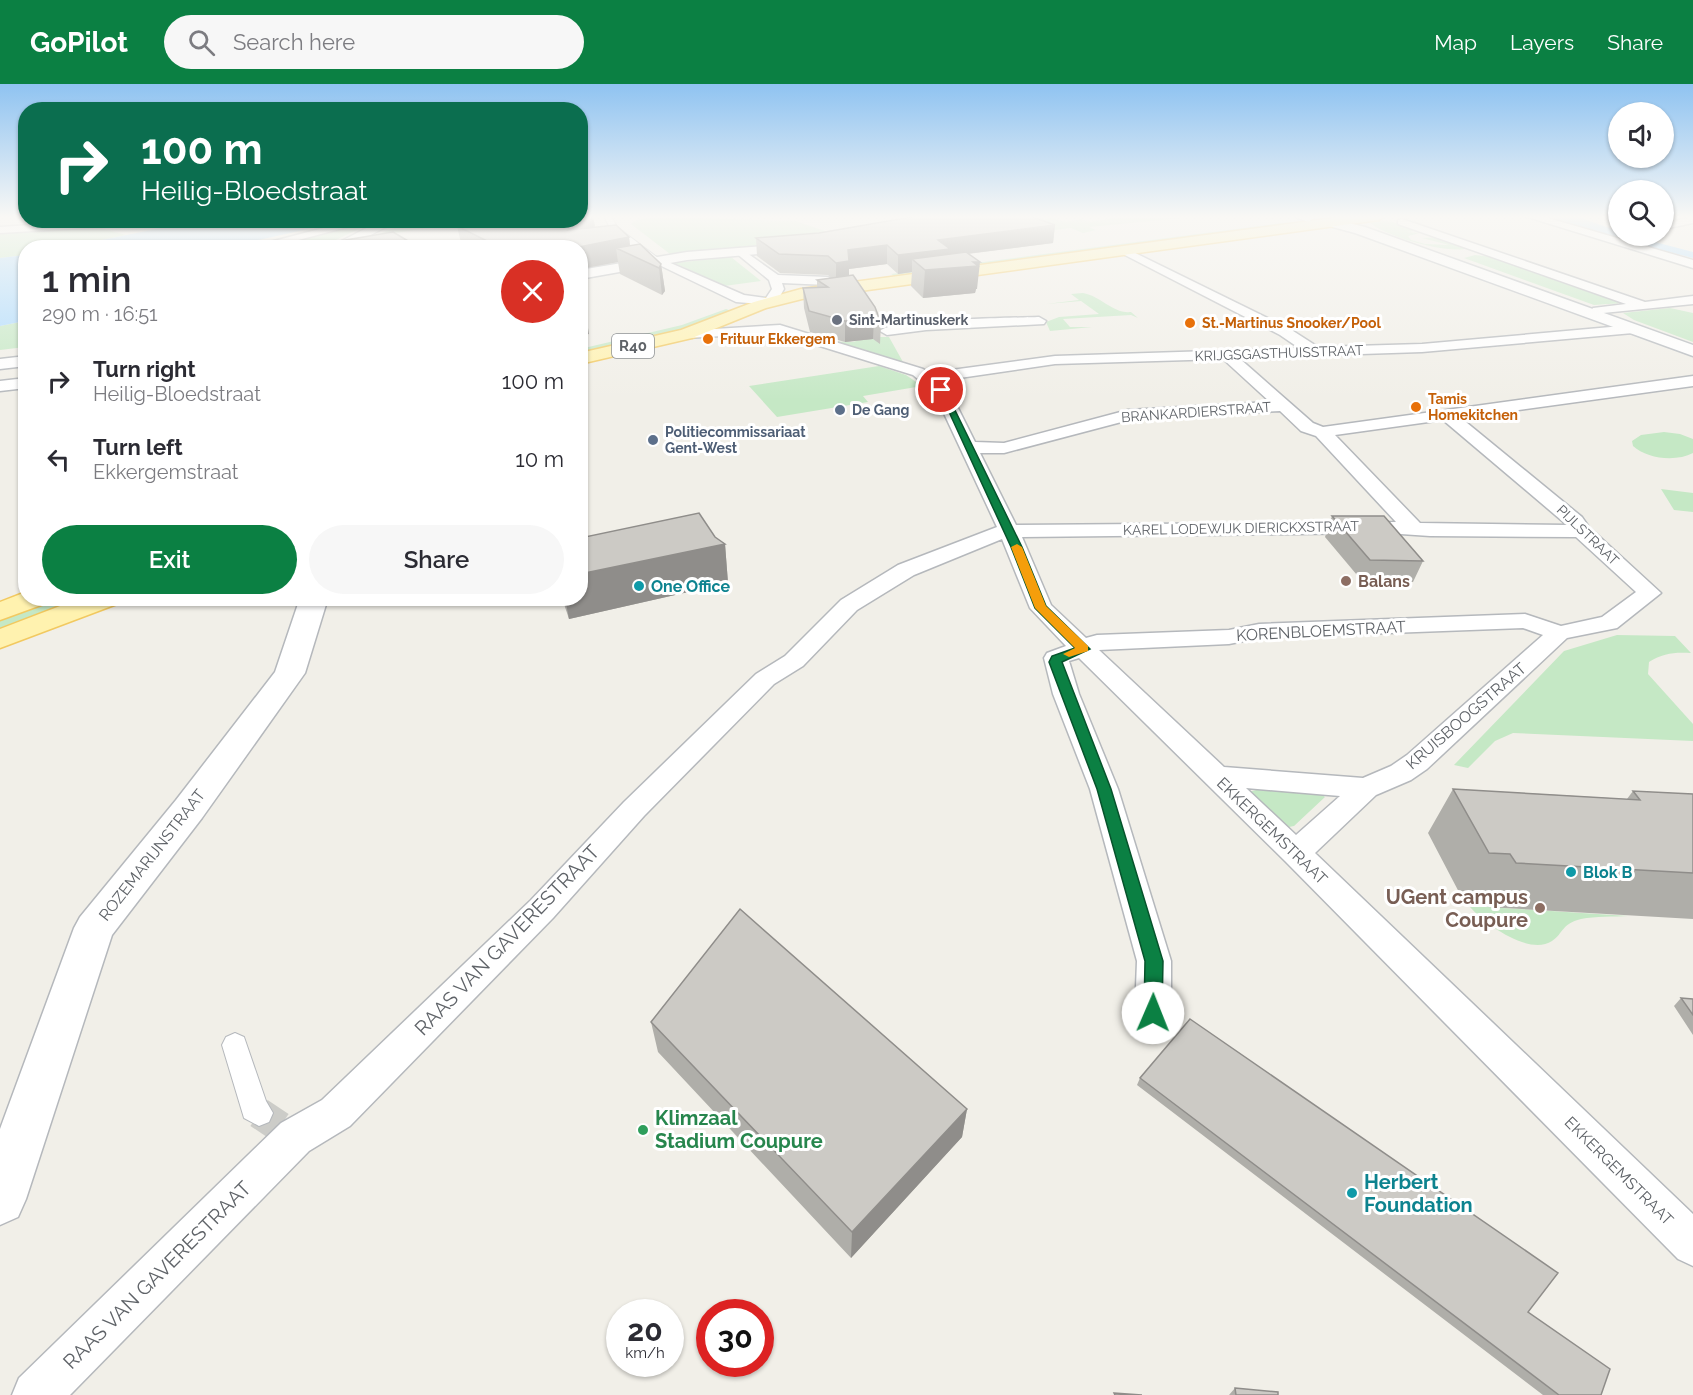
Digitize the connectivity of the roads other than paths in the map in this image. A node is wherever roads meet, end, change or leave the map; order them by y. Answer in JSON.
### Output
{"nodes":[{"id":1,"x":693,"y":277,"type":"edge"},
{"id":2,"x":763,"y":277,"type":"edge"},
{"id":3,"x":917,"y":277,"type":"edge"},
{"id":4,"x":925,"y":277,"type":"edge"},
{"id":5,"x":1178,"y":277,"type":"edge"},
{"id":6,"x":1493,"y":277,"type":"edge"},
{"id":7,"x":1501,"y":277,"type":"edge"},
{"id":8,"x":1563,"y":277,"type":"edge"},
{"id":9,"x":1510,"y":284,"type":"junction"},
{"id":10,"x":860,"y":286,"type":"junction"},
{"id":11,"x":774,"y":290,"type":"junction"},
{"id":12,"x":1550,"y":294,"type":"junction"},
{"id":13,"x":741,"y":299,"type":"junction"},
{"id":14,"x":1689,"y":302,"type":"edge"},
{"id":15,"x":1645,"y":306,"type":"junction"},
{"id":16,"x":1593,"y":312,"type":"junction"},
{"id":17,"x":1039,"y":321,"type":"dead end"},
{"id":18,"x":780,"y":329,"type":"junction"},
{"id":19,"x":1633,"y":329,"type":"junction"},
{"id":20,"x":686,"y":334,"type":"junction"},
{"id":21,"x":588,"y":345,"type":"edge"},
{"id":22,"x":1689,"y":346,"type":"edge"},
{"id":23,"x":1316,"y":352,"type":"junction"},
{"id":24,"x":1227,"y":355,"type":"junction"},
{"id":25,"x":588,"y":357,"type":"edge"},
{"id":26,"x":18,"y":360,"type":"edge"},
{"id":27,"x":0,"y":362,"type":"edge"},
{"id":28,"x":922,"y":375,"type":"junction"},
{"id":29,"x":1693,"y":381,"type":"edge"},
{"id":30,"x":18,"y":384,"type":"edge"},
{"id":31,"x":0,"y":386,"type":"edge"},
{"id":32,"x":1283,"y":406,"type":"junction"},
{"id":33,"x":1446,"y":414,"type":"junction"},
{"id":34,"x":1322,"y":432,"type":"junction"},
{"id":35,"x":970,"y":447,"type":"junction"},
{"id":36,"x":1413,"y":528,"type":"junction"},
{"id":37,"x":1009,"y":531,"type":"junction"},
{"id":38,"x":1581,"y":531,"type":"junction"},
{"id":39,"x":18,"y":605,"type":"edge"},
{"id":40,"x":86,"y":606,"type":"edge"},
{"id":41,"x":311,"y":606,"type":"edge"},
{"id":42,"x":0,"y":612,"type":"edge"},
{"id":43,"x":1559,"y":633,"type":"junction"},
{"id":44,"x":0,"y":639,"type":"edge"},
{"id":45,"x":1084,"y":649,"type":"junction"},
{"id":46,"x":1214,"y":776,"type":"junction"},
{"id":47,"x":1366,"y":788,"type":"junction"},
{"id":48,"x":1296,"y":853,"type":"junction"},
{"id":49,"x":1153,"y":1013,"type":"dead end"},
{"id":50,"x":235,"y":1045,"type":"dead end"},
{"id":51,"x":278,"y":1126,"type":"junction"},
{"id":52,"x":10,"y":1143,"type":"edge"},
{"id":53,"x":0,"y":1199,"type":"edge"},
{"id":54,"x":1693,"y":1244,"type":"edge"},
{"id":55,"x":36,"y":1395,"type":"edge"}],
"edges":[{"from":1,"to":13,"type":"street"},
{"from":2,"to":11,"type":"street"},
{"from":3,"to":10,"type":"main road","number":"R40"},
{"from":4,"to":10,"type":"main road","number":"R40"},
{"from":5,"to":23,"type":"street"},
{"from":6,"to":9,"type":"main road"},
{"from":7,"to":12,"type":"main road"},
{"from":8,"to":15,"type":"street"},
{"from":9,"to":12,"type":"main road"},
{"from":9,"to":16,"type":"main road"},
{"from":10,"to":11,"type":"main road","number":"R40"},
{"from":10,"to":11,"type":"main road","number":"R40"},
{"from":11,"to":13,"type":"main road","number":"R40"},
{"from":11,"to":18,"type":"street"},
{"from":11,"to":20,"type":"main road","number":"R40"},
{"from":12,"to":16,"type":"main road"},
{"from":13,"to":21,"type":"main road","number":"R40"},
{"from":14,"to":15,"type":"street"},
{"from":15,"to":16,"type":"street"},
{"from":16,"to":19,"type":"main road"},
{"from":16,"to":22,"type":"main road"},
{"from":17,"to":28,"type":"street","name":"EKKERGEMSTRAAT"},
{"from":18,"to":20,"type":"street"},
{"from":18,"to":28,"type":"street"},
{"from":19,"to":22,"type":"main road"},
{"from":19,"to":23,"type":"street","name":"KRIJGSGASTHUISSTRAAT"},
{"from":20,"to":25,"type":"main road","number":"R40"},
{"from":23,"to":24,"type":"street","name":"KRIJGSGASTHUISSTRAAT"},
{"from":24,"to":28,"type":"street","name":"KRIJGSGASTHUISSTRAAT"},
{"from":24,"to":32,"type":"street"},
{"from":26,"to":27,"type":"main road"},
{"from":28,"to":35,"type":"street","name":"EKKERGEMSTRAAT"},
{"from":29,"to":33,"type":"street"},
{"from":30,"to":31,"type":"street"},
{"from":32,"to":34,"type":"street"},
{"from":32,"to":35,"type":"street","name":"BRANKARDIERSTRAAT"},
{"from":33,"to":34,"type":"street"},
{"from":33,"to":38,"type":"street","name":"PIJLSTRAAT"},
{"from":34,"to":36,"type":"street"},
{"from":35,"to":37,"type":"street","name":"EKKERGEMSTRAAT"},
{"from":36,"to":37,"type":"street","name":"KAREL LODEWIJK DIERICKXSTRAAT"},
{"from":36,"to":38,"type":"street","name":"KAREL LODEWIJK DIERICKXSTRAAT"},
{"from":37,"to":45,"type":"street","name":"EKKERGEMSTRAAT"},
{"from":37,"to":51,"type":"street","name":"RAAS VAN GAVERESTRAAT"},
{"from":38,"to":43,"type":"street","name":"PIJLSTRAAT"},
{"from":39,"to":42,"type":"main road"},
{"from":40,"to":44,"type":"main road"},
{"from":41,"to":52,"type":"main road","name":"ROZEMARIJNSTRAAT"},
{"from":43,"to":45,"type":"street","name":"KORENBLOEMSTRAAT"},
{"from":43,"to":47,"type":"street","name":"KRUISBOOGSTRAAT"},
{"from":45,"to":46,"type":"street","name":"EKKERGEMSTRAAT"},
{"from":45,"to":49,"type":"street","name":"KORENBLOEMSTRAAT"},
{"from":46,"to":47,"type":"street","name":"KRUISBOOGSTRAAT"},
{"from":46,"to":48,"type":"street","name":"EKKERGEMSTRAAT"},
{"from":47,"to":48,"type":"street","name":"KRUISBOOGSTRAAT"},
{"from":48,"to":54,"type":"street","name":"EKKERGEMSTRAAT"},
{"from":50,"to":51,"type":"street"},
{"from":51,"to":55,"type":"street","name":"RAAS VAN GAVERESTRAAT"},
{"from":52,"to":53,"type":"main road","name":"ROZEMARIJNSTRAAT"}]}
